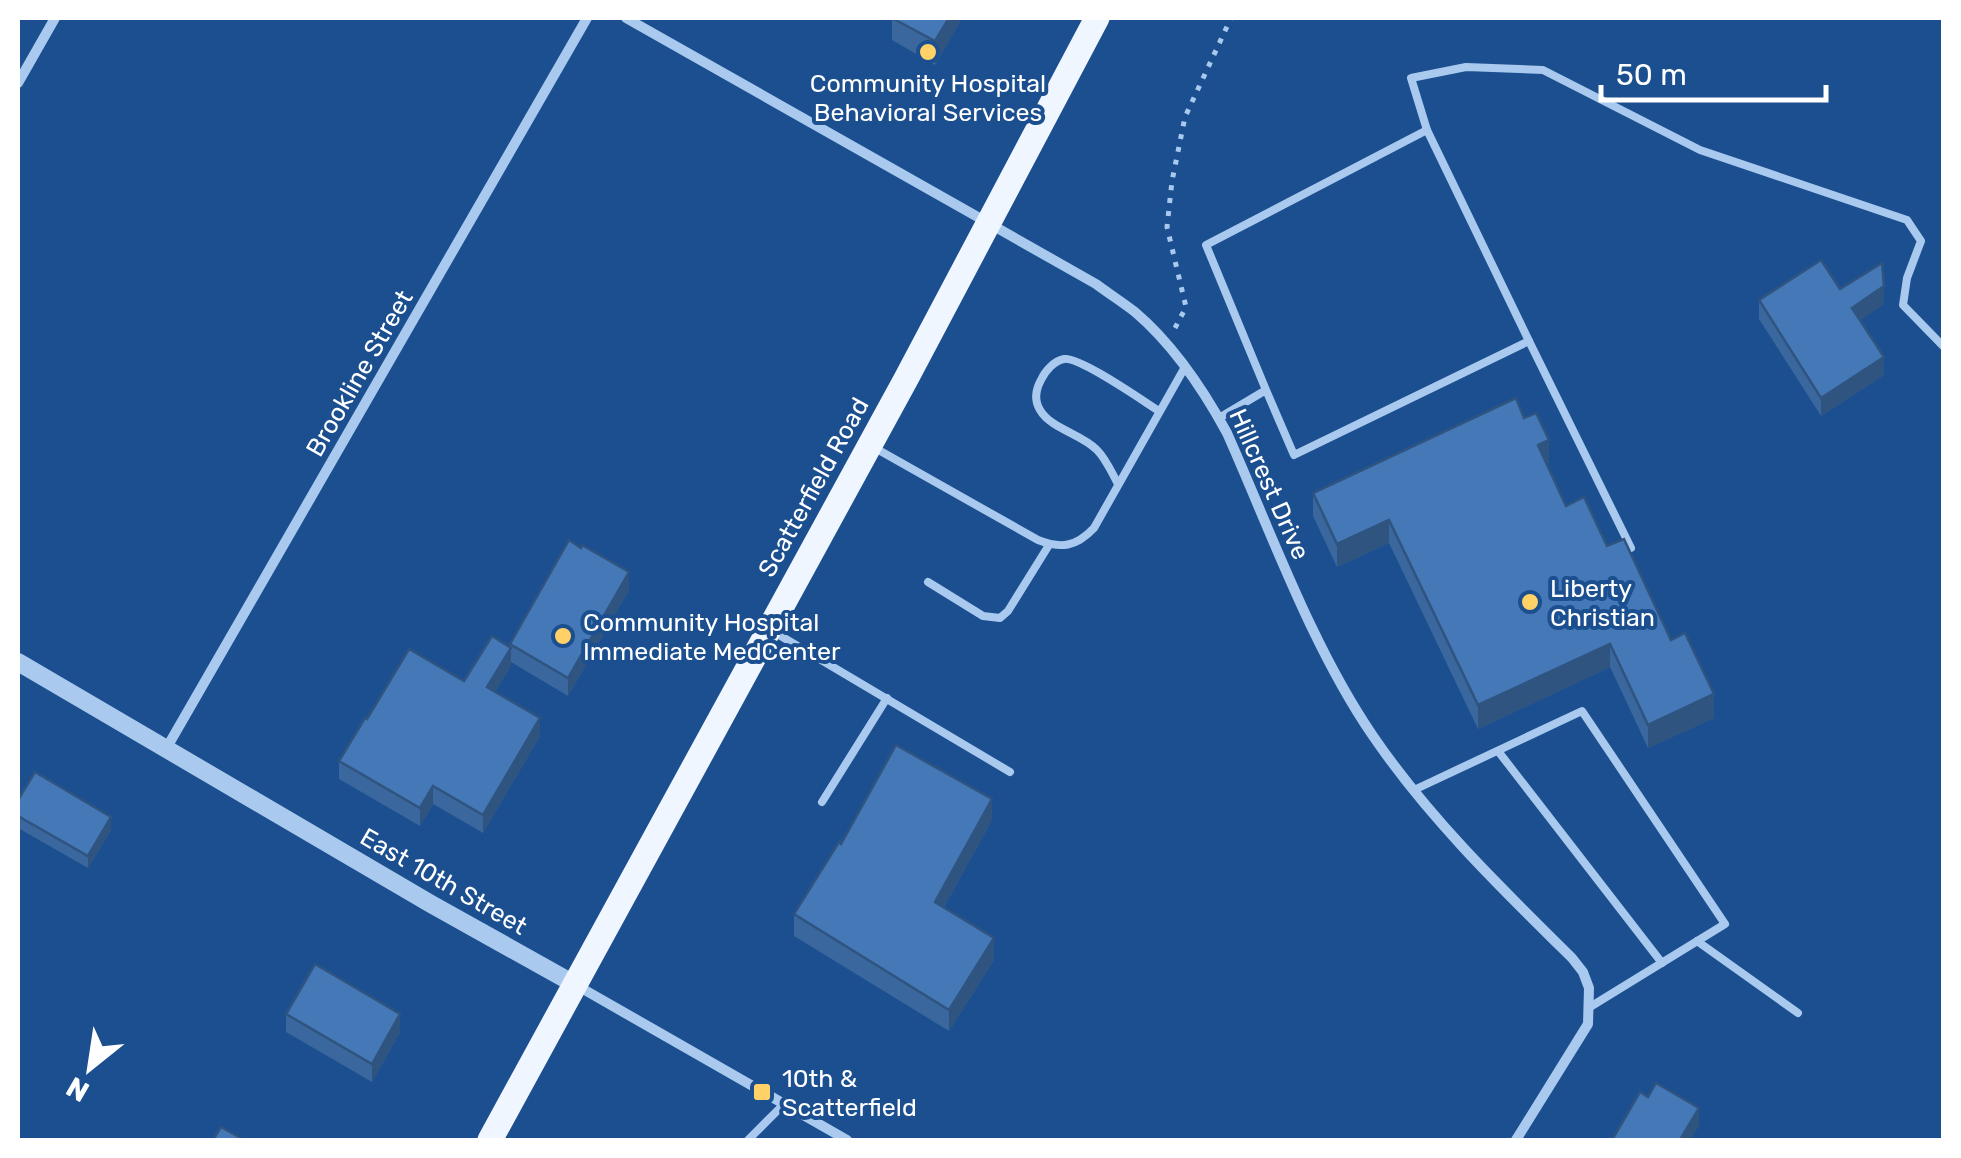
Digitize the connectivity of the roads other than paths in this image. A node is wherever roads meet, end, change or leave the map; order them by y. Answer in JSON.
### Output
{"nodes":[{"id":1,"x":55,"y":18,"type":"edge"},
{"id":2,"x":587,"y":18,"type":"edge"},
{"id":3,"x":626,"y":18,"type":"edge"},
{"id":4,"x":1098,"y":18,"type":"edge"},
{"id":5,"x":18,"y":83,"type":"edge"},
{"id":6,"x":1428,"y":130,"type":"junction"},
{"id":7,"x":989,"y":223,"type":"junction"},
{"id":8,"x":1529,"y":341,"type":"junction"},
{"id":9,"x":1944,"y":347,"type":"edge"},
{"id":10,"x":1185,"y":367,"type":"junction"},
{"id":11,"x":1266,"y":390,"type":"junction"},
{"id":12,"x":1160,"y":412,"type":"junction"},
{"id":13,"x":1219,"y":418,"type":"junction"},
{"id":14,"x":870,"y":446,"type":"junction"},
{"id":15,"x":1118,"y":484,"type":"junction"},
{"id":16,"x":1049,"y":544,"type":"junction"},
{"id":17,"x":1630,"y":548,"type":"edge"},
{"id":18,"x":928,"y":582,"type":"dead end"},
{"id":19,"x":770,"y":629,"type":"junction"},
{"id":20,"x":18,"y":662,"type":"edge"},
{"id":21,"x":886,"y":698,"type":"junction"},
{"id":22,"x":166,"y":749,"type":"junction"},
{"id":23,"x":1498,"y":751,"type":"junction"},
{"id":24,"x":1010,"y":772,"type":"dead end"},
{"id":25,"x":1414,"y":790,"type":"junction"},
{"id":26,"x":822,"y":802,"type":"dead end"},
{"id":27,"x":1698,"y":942,"type":"junction"},
{"id":28,"x":1662,"y":963,"type":"junction"},
{"id":29,"x":576,"y":985,"type":"junction"},
{"id":30,"x":1590,"y":1007,"type":"junction"},
{"id":31,"x":1798,"y":1013,"type":"dead end"},
{"id":32,"x":784,"y":1104,"type":"junction"},
{"id":33,"x":490,"y":1140,"type":"edge"},
{"id":34,"x":748,"y":1140,"type":"edge"},
{"id":35,"x":847,"y":1140,"type":"edge"},
{"id":36,"x":1516,"y":1140,"type":"edge"}],
"edges":[{"from":1,"to":5,"type":"street"},
{"from":2,"to":22,"type":"street","name":"Brookline Street"},
{"from":3,"to":7,"type":"street","name":"Hillcrest Drive"},
{"from":4,"to":7,"type":"main road","name":"Scatterfield Road"},
{"from":6,"to":8,"type":"lane"},
{"from":6,"to":9,"type":"lane"},
{"from":6,"to":11,"type":"lane"},
{"from":7,"to":10,"type":"street","name":"Hillcrest Drive"},
{"from":7,"to":14,"type":"main road","name":"Scatterfield Road"},
{"from":8,"to":11,"type":"lane"},
{"from":8,"to":17,"type":"lane"},
{"from":10,"to":12,"type":"lane"},
{"from":10,"to":13,"type":"street","name":"Hillcrest Drive"},
{"from":11,"to":13,"type":"lane"},
{"from":12,"to":15,"type":"lane"},
{"from":12,"to":15,"type":"lane"},
{"from":13,"to":25,"type":"street","name":"Hillcrest Drive"},
{"from":14,"to":16,"type":"lane"},
{"from":14,"to":19,"type":"main road","name":"Scatterfield Road"},
{"from":15,"to":16,"type":"lane"},
{"from":16,"to":18,"type":"lane"},
{"from":19,"to":21,"type":"lane"},
{"from":19,"to":29,"type":"main road","name":"Scatterfield Road"},
{"from":20,"to":22,"type":"street","name":"East 10th Street"},
{"from":21,"to":24,"type":"lane"},
{"from":21,"to":26,"type":"lane"},
{"from":22,"to":29,"type":"street","name":"East 10th Street"},
{"from":23,"to":25,"type":"lane"},
{"from":23,"to":27,"type":"lane"},
{"from":23,"to":28,"type":"lane"},
{"from":25,"to":30,"type":"street","name":"Hillcrest Drive"},
{"from":27,"to":28,"type":"lane"},
{"from":27,"to":31,"type":"lane"},
{"from":28,"to":30,"type":"lane"},
{"from":29,"to":32,"type":"street","name":"East 10th Street"},
{"from":29,"to":33,"type":"main road","name":"Scatterfield Road"},
{"from":30,"to":36,"type":"street"},
{"from":32,"to":34,"type":"lane"},
{"from":32,"to":35,"type":"street","name":"East 10th Street"}]}
